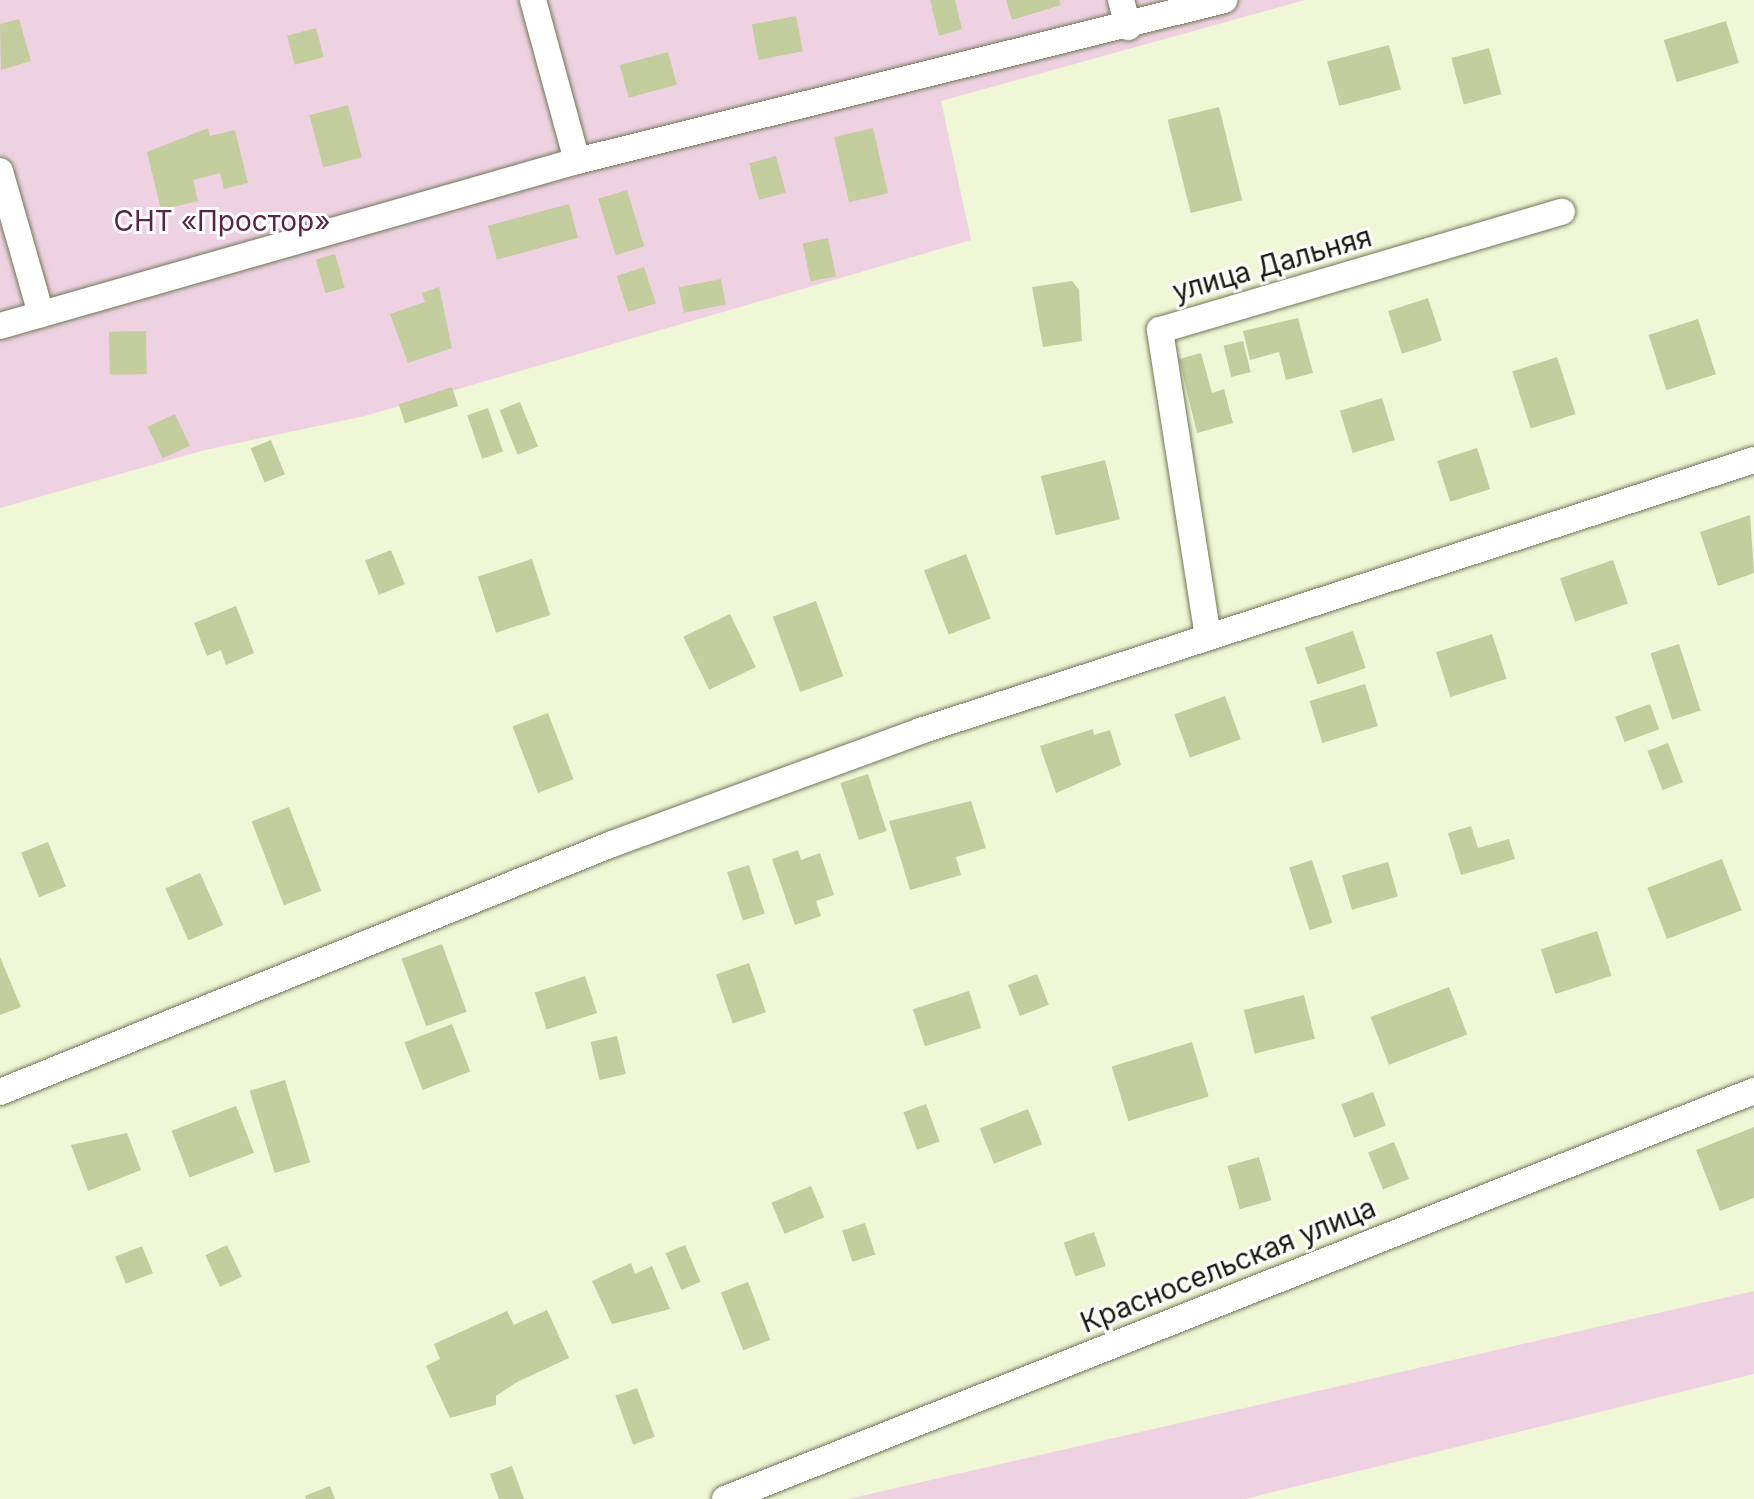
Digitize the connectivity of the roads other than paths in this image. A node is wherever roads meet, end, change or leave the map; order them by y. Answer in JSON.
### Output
{"nodes":[{"id":1,"x":533,"y":0,"type":"edge"},
{"id":2,"x":1121,"y":0,"type":"edge"},
{"id":3,"x":1224,"y":0,"type":"edge"},
{"id":4,"x":1128,"y":27,"type":"junction"},
{"id":5,"x":577,"y":161,"type":"junction"},
{"id":6,"x":0,"y":171,"type":"edge"},
{"id":7,"x":1562,"y":212,"type":"dead end"},
{"id":8,"x":41,"y":314,"type":"junction"},
{"id":9,"x":0,"y":326,"type":"edge"},
{"id":10,"x":1754,"y":460,"type":"edge"},
{"id":11,"x":1208,"y":637,"type":"junction"},
{"id":12,"x":1754,"y":1091,"type":"edge"},
{"id":13,"x":0,"y":1092,"type":"edge"},
{"id":14,"x":725,"y":1499,"type":"edge"}],
"edges":[{"from":1,"to":5,"type":"street"},
{"from":2,"to":4,"type":"street"},
{"from":3,"to":4,"type":"street"},
{"from":4,"to":5,"type":"street"},
{"from":5,"to":8,"type":"street"},
{"from":6,"to":8,"type":"street"},
{"from":7,"to":11,"type":"street","name":"улица Дальняя"},
{"from":8,"to":9,"type":"street"},
{"from":10,"to":11,"type":"street"},
{"from":11,"to":13,"type":"street"},
{"from":12,"to":14,"type":"street","name":"Красносельская улица"}]}
